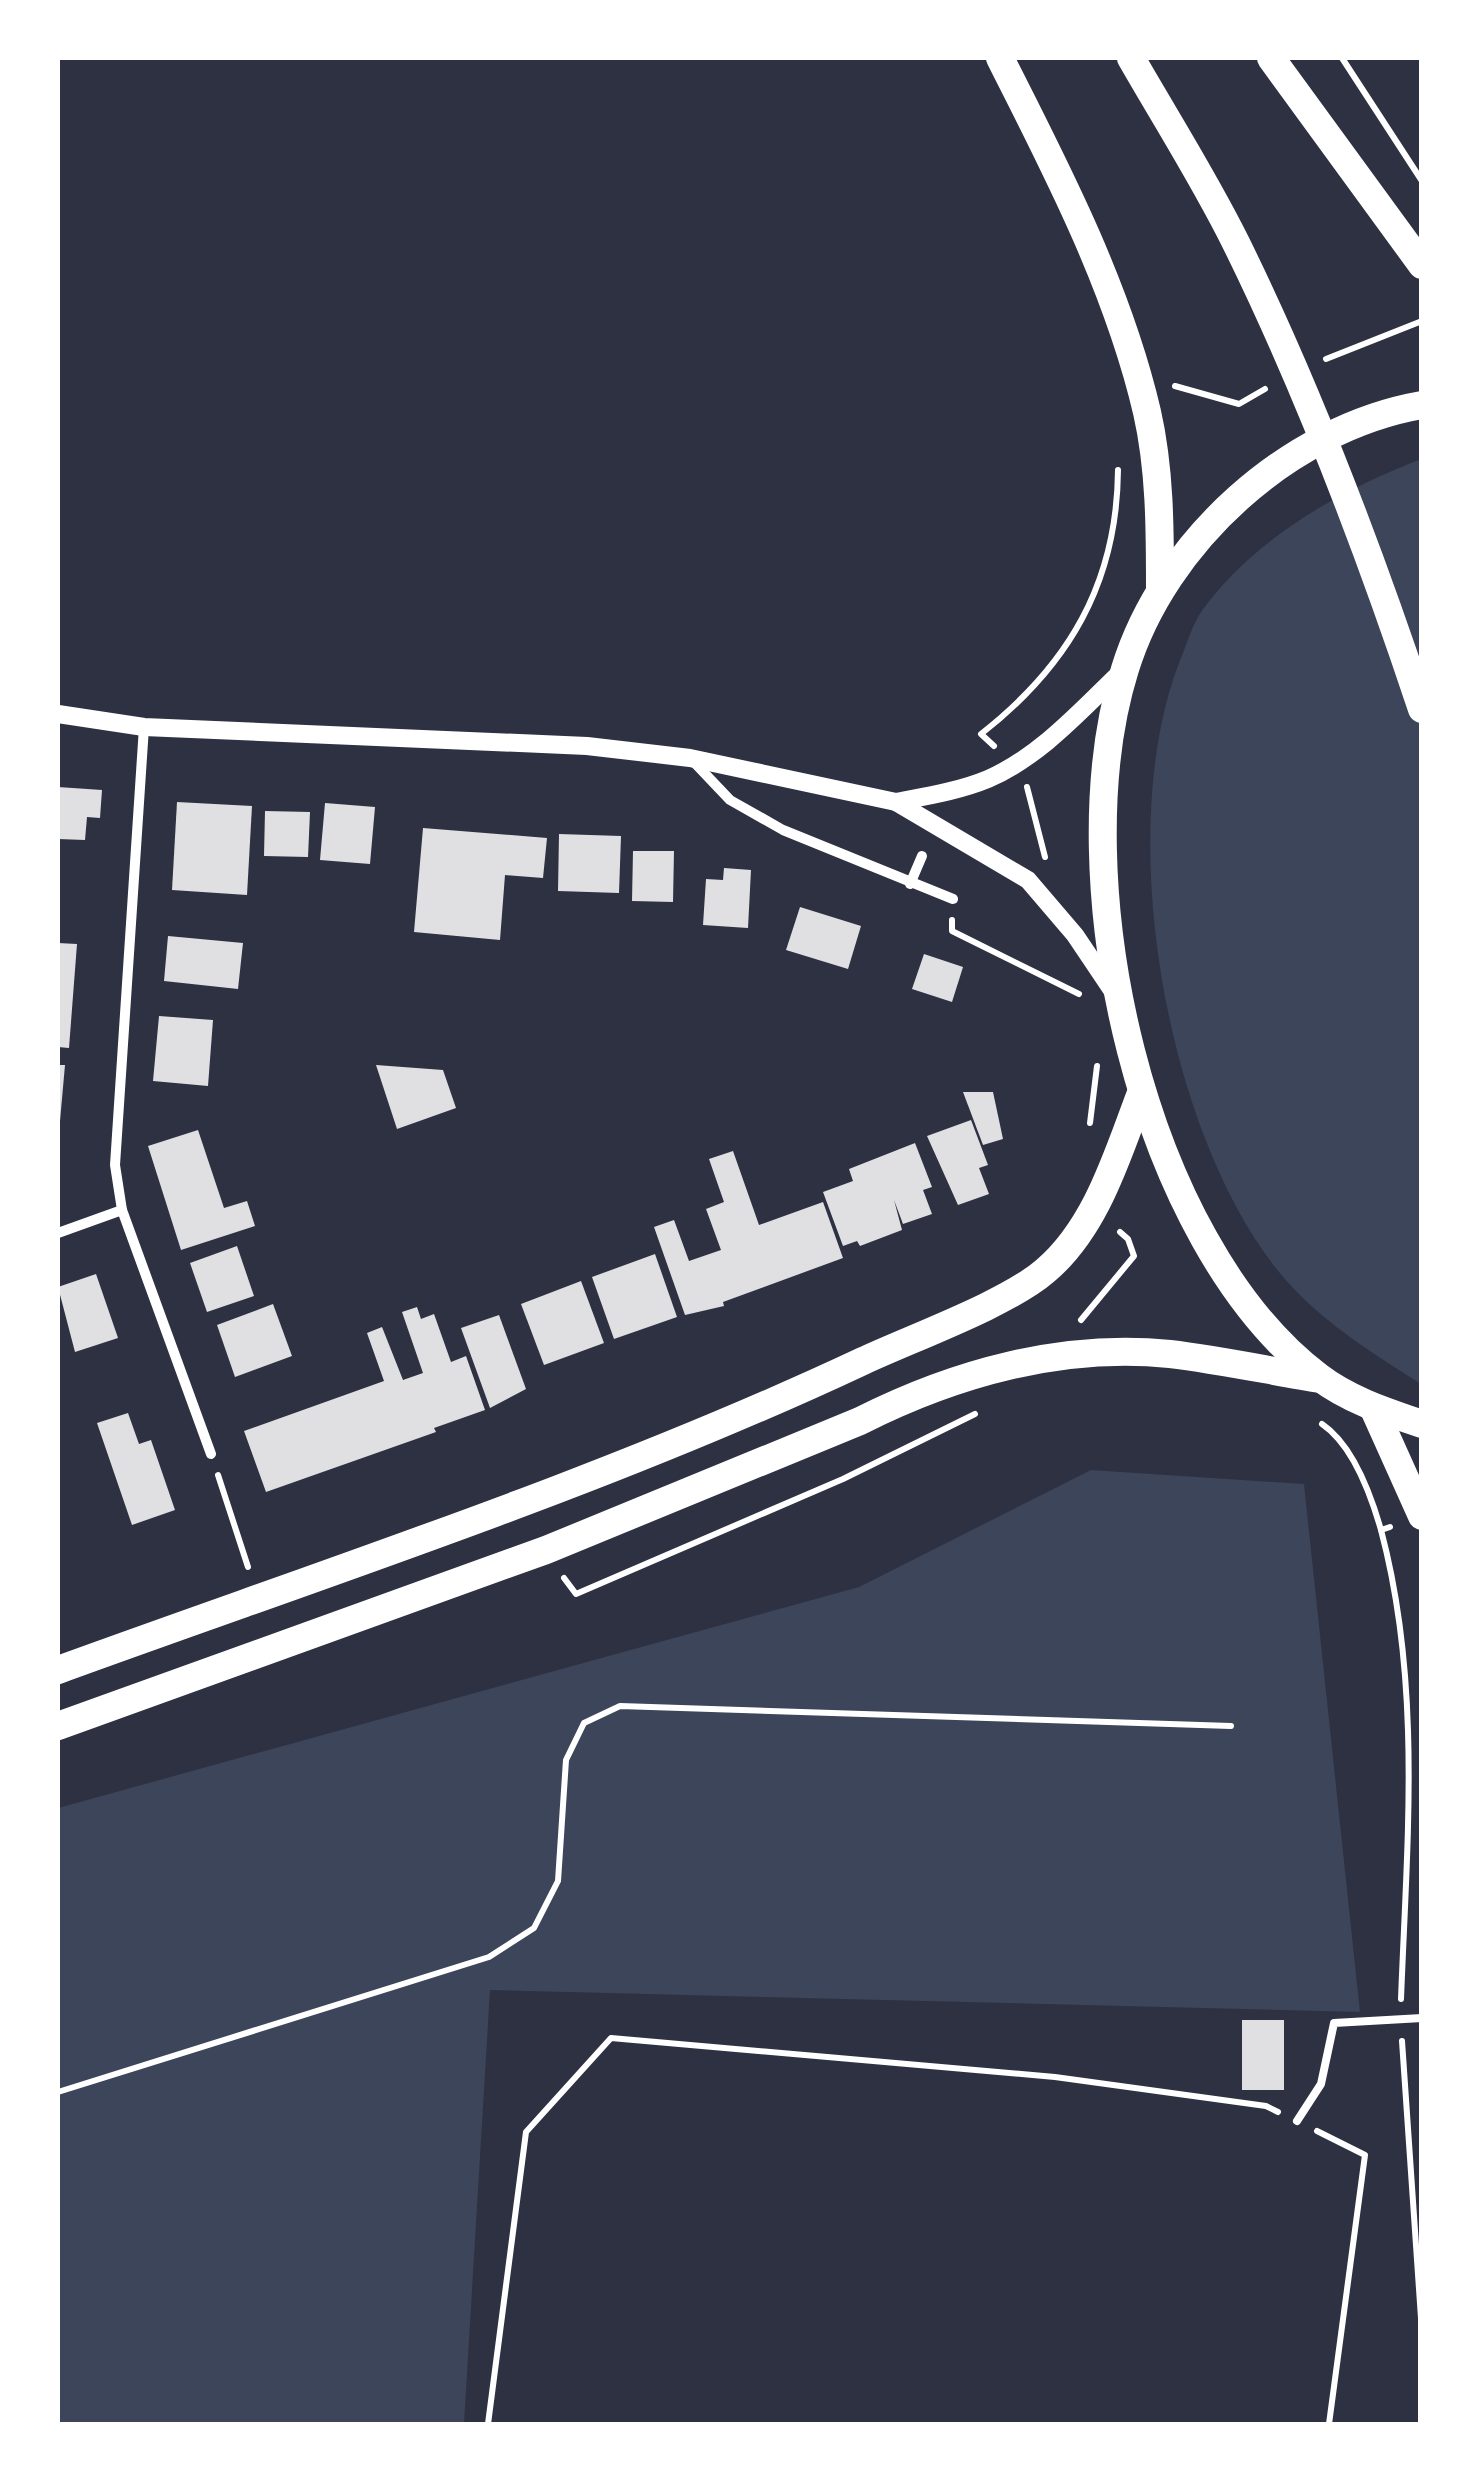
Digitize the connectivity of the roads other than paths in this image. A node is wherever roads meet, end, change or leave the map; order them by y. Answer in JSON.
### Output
{"nodes":[{"id":1,"x":1000,"y":58,"type":"edge"},
{"id":2,"x":1131,"y":58,"type":"edge"},
{"id":3,"x":1270,"y":58,"type":"edge"},
{"id":4,"x":1422,"y":266,"type":"edge"},
{"id":5,"x":1422,"y":405,"type":"edge"},
{"id":6,"x":1160,"y":587,"type":"junction"},
{"id":7,"x":1124,"y":670,"type":"junction"},
{"id":8,"x":1422,"y":709,"type":"edge"},
{"id":9,"x":58,"y":714,"type":"edge"},
{"id":10,"x":144,"y":727,"type":"junction"},
{"id":11,"x":690,"y":758,"type":"junction"},
{"id":12,"x":896,"y":802,"type":"junction"},
{"id":13,"x":922,"y":856,"type":"dead end"},
{"id":14,"x":910,"y":884,"type":"junction"},
{"id":15,"x":953,"y":899,"type":"road end"},
{"id":16,"x":1122,"y":1005,"type":"junction"},
{"id":17,"x":1142,"y":1093,"type":"junction"},
{"id":18,"x":122,"y":1210,"type":"junction"},
{"id":19,"x":58,"y":1233,"type":"edge"},
{"id":20,"x":1321,"y":1379,"type":"junction"},
{"id":21,"x":1373,"y":1407,"type":"junction"},
{"id":22,"x":1422,"y":1424,"type":"edge"},
{"id":23,"x":211,"y":1454,"type":"road end"},
{"id":24,"x":1408,"y":1521,"type":"edge"},
{"id":25,"x":58,"y":1670,"type":"edge"},
{"id":26,"x":58,"y":1726,"type":"edge"},
{"id":27,"x":1422,"y":2018,"type":"edge"},
{"id":28,"x":1297,"y":2121,"type":"road end"}],
"edges":[{"from":1,"to":6,"type":"highway"},
{"from":2,"to":8,"type":"highway"},
{"from":3,"to":4,"type":"highway"},
{"from":5,"to":6,"type":"highway"},
{"from":6,"to":7,"type":"highway"},
{"from":7,"to":12,"type":"street"},
{"from":7,"to":16,"type":"highway"},
{"from":9,"to":10,"type":"street"},
{"from":10,"to":11,"type":"street"},
{"from":10,"to":18,"type":"street"},
{"from":11,"to":12,"type":"street"},
{"from":11,"to":14,"type":"street"},
{"from":12,"to":16,"type":"street"},
{"from":13,"to":14,"type":"street"},
{"from":14,"to":15,"type":"street"},
{"from":16,"to":17,"type":"highway"},
{"from":17,"to":20,"type":"highway"},
{"from":17,"to":25,"type":"highway"},
{"from":18,"to":19,"type":"street"},
{"from":18,"to":23,"type":"street"},
{"from":20,"to":21,"type":"highway"},
{"from":20,"to":26,"type":"highway"},
{"from":21,"to":22,"type":"highway"},
{"from":21,"to":24,"type":"highway"},
{"from":27,"to":28,"type":"lane"}]}
